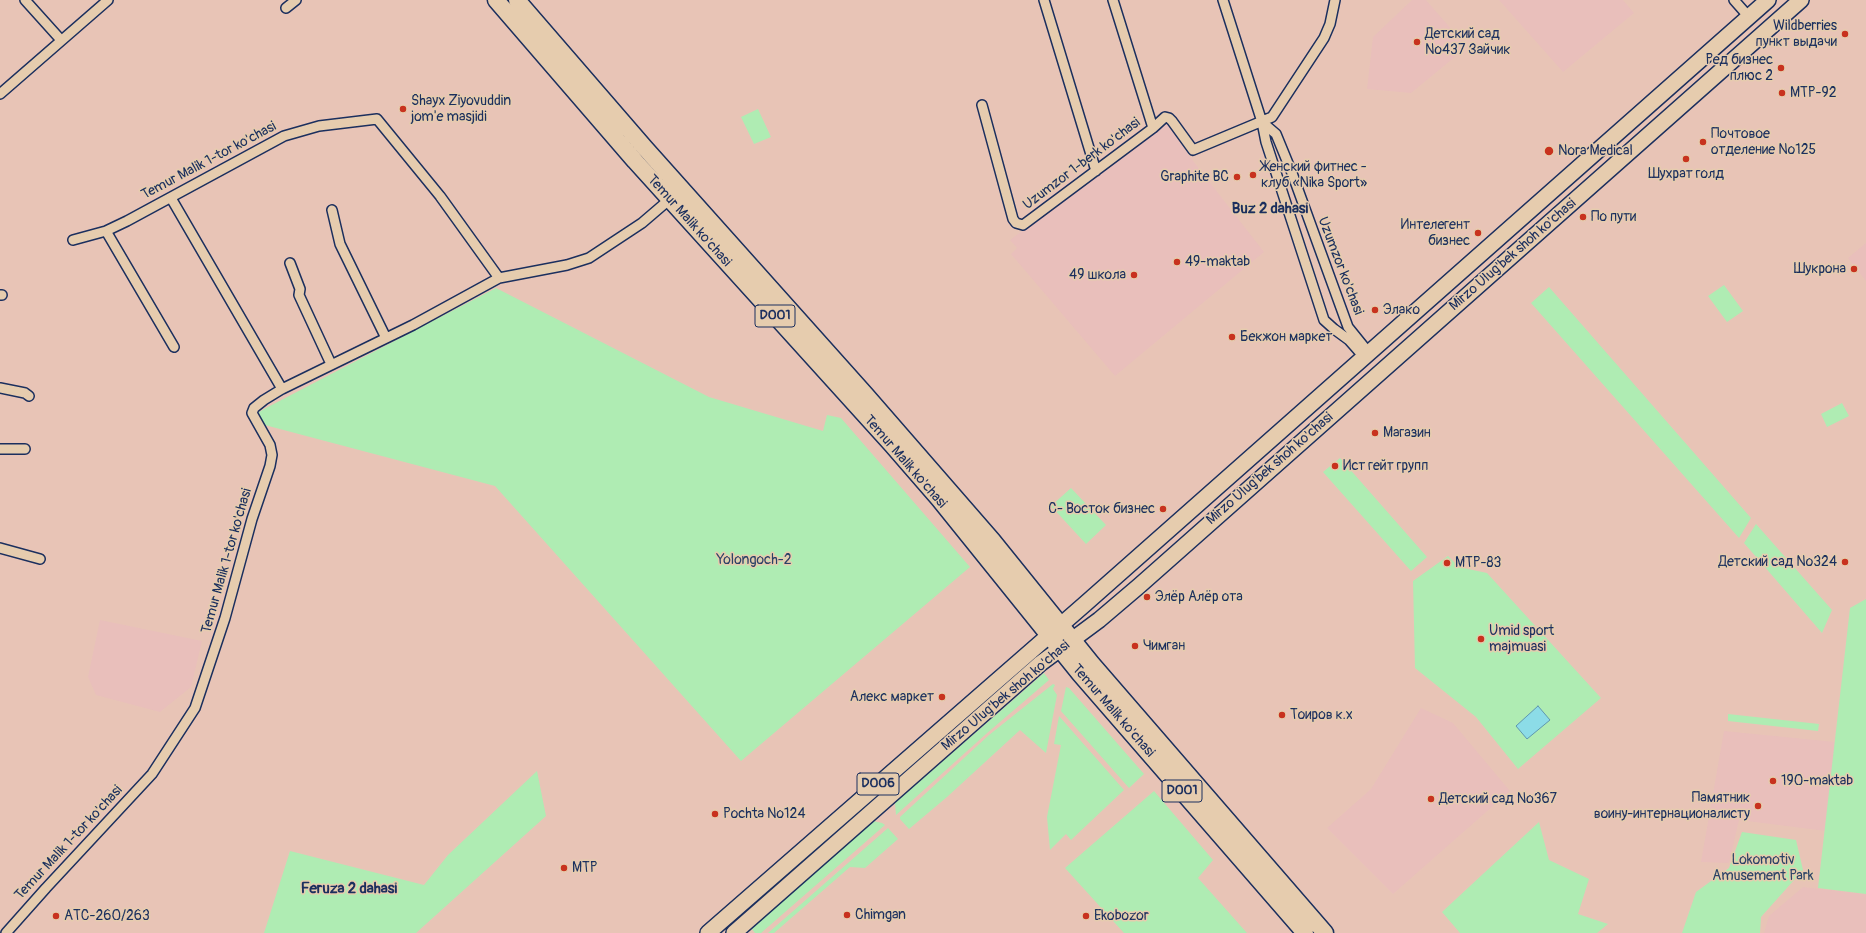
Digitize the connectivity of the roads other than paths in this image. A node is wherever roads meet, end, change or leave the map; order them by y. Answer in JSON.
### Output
{"nodes":[{"id":1,"x":25,"y":0,"type":"edge"},
{"id":2,"x":108,"y":0,"type":"edge"},
{"id":3,"x":296,"y":0,"type":"edge"},
{"id":4,"x":496,"y":0,"type":"edge"},
{"id":5,"x":517,"y":0,"type":"edge"},
{"id":6,"x":1044,"y":0,"type":"edge"},
{"id":7,"x":1113,"y":0,"type":"edge"},
{"id":8,"x":1223,"y":0,"type":"edge"},
{"id":9,"x":1335,"y":0,"type":"edge"},
{"id":10,"x":1734,"y":0,"type":"edge"},
{"id":11,"x":1768,"y":0,"type":"edge"},
{"id":12,"x":1801,"y":0,"type":"edge"},
{"id":13,"x":286,"y":8,"type":"dead end"},
{"id":14,"x":1749,"y":17,"type":"junction"},
{"id":15,"x":61,"y":40,"type":"junction"},
{"id":16,"x":0,"y":94,"type":"edge"},
{"id":17,"x":982,"y":105,"type":"dead end"},
{"id":18,"x":1262,"y":122,"type":"junction"},
{"id":19,"x":1153,"y":128,"type":"junction"},
{"id":20,"x":1096,"y":171,"type":"junction"},
{"id":21,"x":171,"y":198,"type":"junction"},
{"id":22,"x":670,"y":199,"type":"junction"},
{"id":23,"x":332,"y":210,"type":"dead end"},
{"id":24,"x":106,"y":231,"type":"junction"},
{"id":25,"x":73,"y":240,"type":"dead end"},
{"id":26,"x":290,"y":263,"type":"dead end"},
{"id":27,"x":499,"y":278,"type":"junction"},
{"id":28,"x":1450,"y":282,"type":"junction"},
{"id":29,"x":1464,"y":298,"type":"junction"},
{"id":30,"x":386,"y":338,"type":"junction"},
{"id":31,"x":174,"y":347,"type":"dead end"},
{"id":32,"x":1367,"y":355,"type":"junction"},
{"id":33,"x":331,"y":364,"type":"junction"},
{"id":34,"x":0,"y":388,"type":"edge"},
{"id":35,"x":282,"y":388,"type":"junction"},
{"id":36,"x":29,"y":396,"type":"dead end"},
{"id":37,"x":1287,"y":426,"type":"junction"},
{"id":38,"x":1301,"y":442,"type":"junction"},
{"id":39,"x":0,"y":449,"type":"edge"},
{"id":40,"x":25,"y":449,"type":"dead end"},
{"id":41,"x":1222,"y":483,"type":"junction"},
{"id":42,"x":1236,"y":499,"type":"junction"},
{"id":43,"x":0,"y":548,"type":"edge"},
{"id":44,"x":40,"y":559,"type":"dead end"},
{"id":45,"x":1061,"y":625,"type":"junction"},
{"id":46,"x":1048,"y":636,"type":"junction"},
{"id":47,"x":1072,"y":640,"type":"junction"},
{"id":48,"x":1060,"y":649,"type":"junction"},
{"id":49,"x":931,"y":738,"type":"junction"},
{"id":50,"x":942,"y":750,"type":"junction"},
{"id":51,"x":6,"y":933,"type":"edge"},
{"id":52,"x":708,"y":933,"type":"edge"},
{"id":53,"x":734,"y":933,"type":"edge"},
{"id":54,"x":1305,"y":933,"type":"edge"},
{"id":55,"x":1325,"y":933,"type":"edge"}],
"edges":[{"from":1,"to":15,"type":"street"},
{"from":2,"to":15,"type":"street"},
{"from":3,"to":13,"type":"street"},
{"from":4,"to":22,"type":"highway","name":"Temur Malik ko'chasi","number":"D001"},
{"from":5,"to":45,"type":"highway","name":"Temur Malik ko'chasi","number":"D001"},
{"from":6,"to":20,"type":"street"},
{"from":7,"to":19,"type":"street"},
{"from":8,"to":18,"type":"street","name":"Uzumzor ko'chasi"},
{"from":9,"to":18,"type":"street"},
{"from":10,"to":14,"type":"street"},
{"from":11,"to":14,"type":"main road","name":"Mirzo Ulug'bek shoh ko'chasi"},
{"from":12,"to":29,"type":"main road","name":"Mirzo Ulug'bek shoh ko'chasi"},
{"from":14,"to":28,"type":"main road","name":"Mirzo Ulug'bek shoh ko'chasi"},
{"from":15,"to":16,"type":"street"},
{"from":17,"to":20,"type":"street","name":"Uzumzor 1-berk ko'chasi"},
{"from":18,"to":19,"type":"street","name":"Uzumzor 1-berk ko'chasi"},
{"from":18,"to":32,"type":"street","name":"Uzumzor ko'chasi"},
{"from":18,"to":32,"type":"street","name":"Uzumzor ko'chasi"},
{"from":19,"to":20,"type":"street","name":"Uzumzor 1-berk ko'chasi"},
{"from":21,"to":24,"type":"street","name":"Temur Malik 1-tor ko'chasi"},
{"from":21,"to":27,"type":"street","name":"Temur Malik 1-tor ko'chasi"},
{"from":21,"to":35,"type":"street"},
{"from":22,"to":27,"type":"street","name":"Temur Malik 1-tor ko'chasi"},
{"from":22,"to":46,"type":"highway","name":"Temur Malik ko'chasi","number":"D001"},
{"from":23,"to":30,"type":"street"},
{"from":24,"to":25,"type":"street","name":"Temur Malik 1-tor ko'chasi"},
{"from":24,"to":31,"type":"street"},
{"from":26,"to":33,"type":"street"},
{"from":27,"to":30,"type":"street","name":"Temur Malik 1-tor ko'chasi"},
{"from":28,"to":29,"type":"main road"},
{"from":28,"to":32,"type":"main road","name":"Mirzo Ulug'bek shoh ko'chasi"},
{"from":29,"to":38,"type":"main road","name":"Mirzo Ulug'bek shoh ko'chasi"},
{"from":30,"to":33,"type":"street","name":"Temur Malik 1-tor ko'chasi"},
{"from":32,"to":37,"type":"main road","name":"Mirzo Ulug'bek shoh ko'chasi"},
{"from":33,"to":35,"type":"street","name":"Temur Malik 1-tor ko'chasi"},
{"from":34,"to":36,"type":"street"},
{"from":35,"to":51,"type":"street","name":"Temur Malik 1-tor ko'chasi"},
{"from":37,"to":38,"type":"main road"},
{"from":37,"to":41,"type":"main road","name":"Mirzo Ulug'bek shoh ko'chasi"},
{"from":38,"to":42,"type":"main road","name":"Mirzo Ulug'bek shoh ko'chasi"},
{"from":39,"to":40,"type":"street"},
{"from":41,"to":42,"type":"main road"},
{"from":41,"to":45,"type":"main road","name":"Mirzo Ulug'bek shoh ko'chasi"},
{"from":42,"to":47,"type":"main road","name":"Mirzo Ulug'bek shoh ko'chasi"},
{"from":43,"to":44,"type":"street"},
{"from":45,"to":46,"type":"main road","name":"Mirzo Ulug'bek shoh ko'chasi"},
{"from":45,"to":47,"type":"highway","name":"Temur Malik ko'chasi","number":"D001"},
{"from":46,"to":48,"type":"highway","name":"Temur Malik ko'chasi","number":"D001"},
{"from":46,"to":49,"type":"main road","name":"Mirzo Ulug'bek shoh ko'chasi","number":"D006"},
{"from":47,"to":48,"type":"main road","name":"Mirzo Ulug'bek shoh ko'chasi"},
{"from":47,"to":55,"type":"highway","name":"Temur Malik ko'chasi","number":"D001"},
{"from":48,"to":50,"type":"main road","name":"Mirzo Ulug'bek shoh ko'chasi","number":"D006"},
{"from":48,"to":54,"type":"highway","name":"Temur Malik ko'chasi","number":"D001"},
{"from":49,"to":50,"type":"main road"},
{"from":49,"to":52,"type":"main road","name":"Mirzo Ulug'bek shoh ko'chasi","number":"D006"},
{"from":50,"to":53,"type":"main road","name":"Mirzo Ulug'bek shoh ko'chasi","number":"D006"}]}
